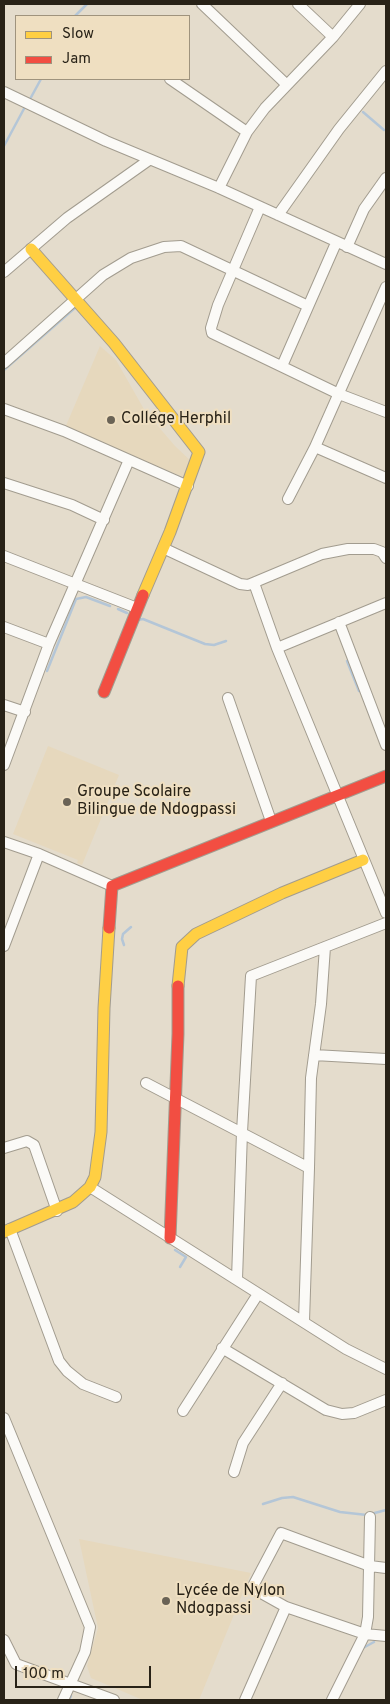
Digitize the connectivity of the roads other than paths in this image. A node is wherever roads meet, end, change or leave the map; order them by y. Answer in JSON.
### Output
{"nodes":[{"id":1,"x":202,"y":4,"type":"edge"},
{"id":2,"x":298,"y":4,"type":"edge"},
{"id":3,"x":360,"y":4,"type":"edge"},
{"id":4,"x":333,"y":37,"type":"junction"},
{"id":5,"x":386,"y":71,"type":"edge"},
{"id":6,"x":171,"y":80,"type":"edge"},
{"id":7,"x":286,"y":84,"type":"junction"},
{"id":8,"x":4,"y":92,"type":"edge"},
{"id":9,"x":247,"y":132,"type":"junction"},
{"id":10,"x":149,"y":160,"type":"junction"},
{"id":11,"x":386,"y":178,"type":"edge"},
{"id":12,"x":219,"y":188,"type":"junction"},
{"id":13,"x":260,"y":206,"type":"junction"},
{"id":14,"x":278,"y":215,"type":"junction"},
{"id":15,"x":336,"y":243,"type":"junction"},
{"id":16,"x":347,"y":247,"type":"junction"},
{"id":17,"x":31,"y":249,"type":"junction"},
{"id":18,"x":386,"y":264,"type":"edge"},
{"id":19,"x":231,"y":270,"type":"junction"},
{"id":20,"x":4,"y":272,"type":"edge"},
{"id":21,"x":386,"y":287,"type":"edge"},
{"id":22,"x":75,"y":298,"type":"junction"},
{"id":23,"x":308,"y":306,"type":"junction"},
{"id":24,"x":4,"y":363,"type":"edge"},
{"id":25,"x":282,"y":366,"type":"junction"},
{"id":26,"x":339,"y":394,"type":"junction"},
{"id":27,"x":4,"y":409,"type":"edge"},
{"id":28,"x":386,"y":412,"type":"edge"},
{"id":29,"x":315,"y":447,"type":"junction"},
{"id":30,"x":129,"y":460,"type":"junction"},
{"id":31,"x":386,"y":478,"type":"edge"},
{"id":32,"x":4,"y":483,"type":"edge"},
{"id":33,"x":188,"y":486,"type":"junction"},
{"id":34,"x":288,"y":499,"type":"dead end"},
{"id":35,"x":104,"y":520,"type":"junction"},
{"id":36,"x":163,"y":548,"type":"junction"},
{"id":37,"x":4,"y":556,"type":"edge"},
{"id":38,"x":386,"y":558,"type":"edge"},
{"id":39,"x":254,"y":583,"type":"junction"},
{"id":40,"x":76,"y":586,"type":"junction"},
{"id":41,"x":386,"y":603,"type":"edge"},
{"id":42,"x":136,"y":608,"type":"junction"},
{"id":43,"x":339,"y":622,"type":"junction"},
{"id":44,"x":4,"y":627,"type":"edge"},
{"id":45,"x":49,"y":644,"type":"junction"},
{"id":46,"x":277,"y":648,"type":"junction"},
{"id":47,"x":104,"y":692,"type":"dead end"},
{"id":48,"x":228,"y":698,"type":"dead end"},
{"id":49,"x":4,"y":705,"type":"edge"},
{"id":50,"x":25,"y":712,"type":"junction"},
{"id":51,"x":386,"y":745,"type":"edge"},
{"id":52,"x":4,"y":765,"type":"edge"},
{"id":53,"x":386,"y":776,"type":"edge"},
{"id":54,"x":338,"y":795,"type":"junction"},
{"id":55,"x":271,"y":821,"type":"junction"},
{"id":56,"x":4,"y":842,"type":"edge"},
{"id":57,"x":39,"y":854,"type":"junction"},
{"id":58,"x":363,"y":860,"type":"junction"},
{"id":59,"x":112,"y":886,"type":"junction"},
{"id":60,"x":386,"y":913,"type":"edge"},
{"id":61,"x":386,"y":923,"type":"edge"},
{"id":62,"x":4,"y":946,"type":"edge"},
{"id":63,"x":325,"y":947,"type":"junction"},
{"id":64,"x":314,"y":1055,"type":"junction"},
{"id":65,"x":386,"y":1059,"type":"edge"},
{"id":66,"x":146,"y":1083,"type":"dead end"},
{"id":67,"x":174,"y":1097,"type":"junction"},
{"id":68,"x":242,"y":1132,"type":"junction"},
{"id":69,"x":4,"y":1148,"type":"edge"},
{"id":70,"x":309,"y":1168,"type":"junction"},
{"id":71,"x":90,"y":1187,"type":"junction"},
{"id":72,"x":57,"y":1211,"type":"junction"},
{"id":73,"x":7,"y":1230,"type":"edge"},
{"id":74,"x":170,"y":1238,"type":"junction"},
{"id":75,"x":237,"y":1279,"type":"junction"},
{"id":76,"x":258,"y":1294,"type":"junction"},
{"id":77,"x":304,"y":1321,"type":"junction"},
{"id":78,"x":222,"y":1348,"type":"junction"},
{"id":79,"x":386,"y":1369,"type":"edge"},
{"id":80,"x":282,"y":1383,"type":"junction"},
{"id":81,"x":116,"y":1397,"type":"dead end"},
{"id":82,"x":386,"y":1400,"type":"edge"},
{"id":83,"x":183,"y":1411,"type":"dead end"},
{"id":84,"x":5,"y":1424,"type":"edge"},
{"id":85,"x":234,"y":1472,"type":"dead end"},
{"id":86,"x":370,"y":1517,"type":"dead end"},
{"id":87,"x":370,"y":1566,"type":"junction"},
{"id":88,"x":386,"y":1568,"type":"edge"},
{"id":89,"x":286,"y":1607,"type":"junction"},
{"id":90,"x":365,"y":1634,"type":"junction"},
{"id":91,"x":386,"y":1636,"type":"edge"},
{"id":92,"x":4,"y":1640,"type":"edge"},
{"id":93,"x":71,"y":1684,"type":"junction"},
{"id":94,"x":63,"y":1700,"type":"edge"},
{"id":95,"x":114,"y":1700,"type":"edge"},
{"id":96,"x":245,"y":1700,"type":"edge"},
{"id":97,"x":332,"y":1700,"type":"edge"}],
"edges":[{"from":1,"to":7,"type":"street"},
{"from":2,"to":4,"type":"street"},
{"from":3,"to":4,"type":"street"},
{"from":4,"to":7,"type":"street"},
{"from":5,"to":14,"type":"street"},
{"from":6,"to":9,"type":"street"},
{"from":7,"to":9,"type":"street"},
{"from":8,"to":10,"type":"street"},
{"from":9,"to":12,"type":"street"},
{"from":10,"to":12,"type":"street"},
{"from":10,"to":17,"type":"street"},
{"from":11,"to":16,"type":"street"},
{"from":12,"to":13,"type":"street"},
{"from":13,"to":14,"type":"street"},
{"from":13,"to":19,"type":"street"},
{"from":14,"to":15,"type":"street"},
{"from":15,"to":16,"type":"street"},
{"from":15,"to":23,"type":"street"},
{"from":16,"to":18,"type":"street"},
{"from":17,"to":20,"type":"street"},
{"from":17,"to":22,"type":"street"},
{"from":19,"to":22,"type":"street"},
{"from":19,"to":23,"type":"street"},
{"from":19,"to":25,"type":"street"},
{"from":21,"to":26,"type":"street"},
{"from":22,"to":24,"type":"street"},
{"from":22,"to":33,"type":"street"},
{"from":23,"to":25,"type":"street"},
{"from":25,"to":26,"type":"street"},
{"from":26,"to":28,"type":"street"},
{"from":26,"to":29,"type":"street"},
{"from":27,"to":30,"type":"street"},
{"from":29,"to":31,"type":"street"},
{"from":29,"to":34,"type":"street"},
{"from":30,"to":33,"type":"street"},
{"from":30,"to":35,"type":"street"},
{"from":32,"to":35,"type":"street"},
{"from":33,"to":36,"type":"street"},
{"from":35,"to":40,"type":"street"},
{"from":36,"to":39,"type":"street"},
{"from":36,"to":42,"type":"street"},
{"from":37,"to":40,"type":"street"},
{"from":38,"to":39,"type":"street"},
{"from":39,"to":46,"type":"street"},
{"from":40,"to":42,"type":"street"},
{"from":40,"to":45,"type":"street"},
{"from":41,"to":43,"type":"street"},
{"from":42,"to":47,"type":"street"},
{"from":43,"to":46,"type":"street"},
{"from":43,"to":51,"type":"street"},
{"from":44,"to":45,"type":"street"},
{"from":45,"to":50,"type":"street"},
{"from":46,"to":54,"type":"street"},
{"from":48,"to":55,"type":"street"},
{"from":49,"to":50,"type":"street"},
{"from":50,"to":52,"type":"street"},
{"from":53,"to":54,"type":"street"},
{"from":54,"to":55,"type":"street"},
{"from":54,"to":58,"type":"street"},
{"from":55,"to":59,"type":"street"},
{"from":56,"to":57,"type":"street"},
{"from":57,"to":59,"type":"street"},
{"from":57,"to":62,"type":"street"},
{"from":58,"to":60,"type":"street"},
{"from":58,"to":67,"type":"street"},
{"from":59,"to":71,"type":"street"},
{"from":61,"to":63,"type":"street"},
{"from":63,"to":64,"type":"street"},
{"from":63,"to":68,"type":"street"},
{"from":64,"to":65,"type":"street"},
{"from":64,"to":70,"type":"street"},
{"from":66,"to":67,"type":"street"},
{"from":67,"to":68,"type":"street"},
{"from":67,"to":74,"type":"street"},
{"from":68,"to":70,"type":"street"},
{"from":68,"to":75,"type":"street"},
{"from":69,"to":72,"type":"street"},
{"from":70,"to":77,"type":"street"},
{"from":71,"to":72,"type":"street"},
{"from":71,"to":74,"type":"street"},
{"from":72,"to":73,"type":"street"},
{"from":73,"to":81,"type":"street"},
{"from":74,"to":75,"type":"street"},
{"from":75,"to":76,"type":"street"},
{"from":76,"to":77,"type":"street"},
{"from":76,"to":78,"type":"street"},
{"from":77,"to":79,"type":"street"},
{"from":78,"to":80,"type":"street"},
{"from":78,"to":83,"type":"street"},
{"from":80,"to":82,"type":"street"},
{"from":80,"to":85,"type":"street"},
{"from":84,"to":93,"type":"street"},
{"from":86,"to":87,"type":"street"},
{"from":87,"to":88,"type":"street"},
{"from":87,"to":89,"type":"street"},
{"from":87,"to":90,"type":"street"},
{"from":89,"to":90,"type":"street"},
{"from":89,"to":96,"type":"street"},
{"from":90,"to":91,"type":"street"},
{"from":90,"to":97,"type":"street"},
{"from":92,"to":93,"type":"street"},
{"from":93,"to":94,"type":"street"},
{"from":93,"to":95,"type":"street"}]}
